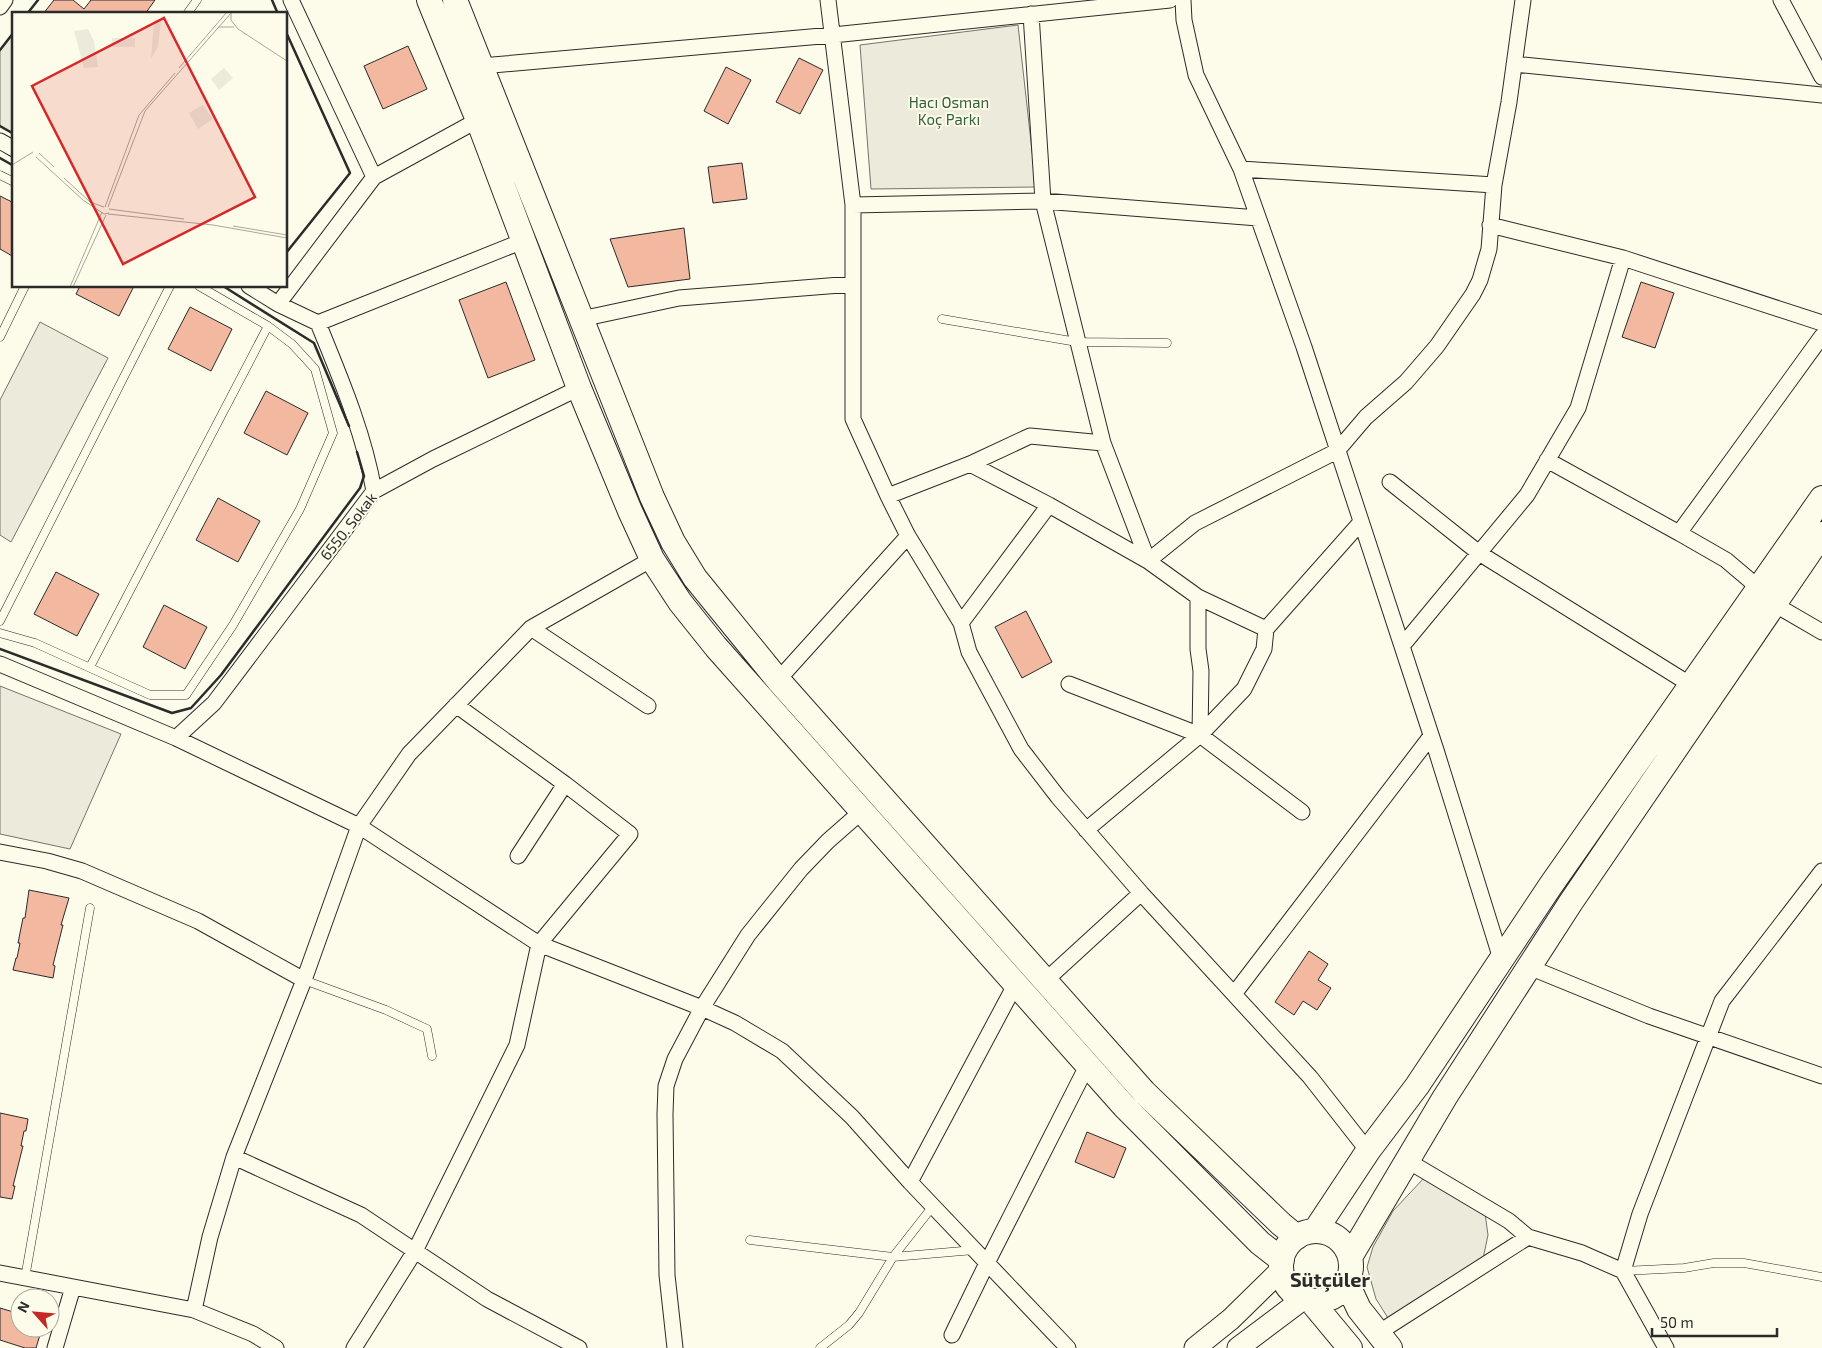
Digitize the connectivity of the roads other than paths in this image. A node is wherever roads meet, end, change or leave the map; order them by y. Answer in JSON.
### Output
{"nodes":[{"id":1,"x":5,"y":0,"type":"edge"},
{"id":2,"x":197,"y":0,"type":"edge"},
{"id":3,"x":291,"y":0,"type":"edge"},
{"id":4,"x":429,"y":0,"type":"edge"},
{"id":5,"x":455,"y":0,"type":"edge"},
{"id":6,"x":828,"y":0,"type":"edge"},
{"id":7,"x":1170,"y":0,"type":"edge"},
{"id":8,"x":1183,"y":0,"type":"edge"},
{"id":9,"x":1523,"y":0,"type":"edge"},
{"id":10,"x":1782,"y":0,"type":"edge"},
{"id":11,"x":0,"y":7,"type":"edge"},
{"id":12,"x":188,"y":12,"type":"edge"},
{"id":13,"x":1031,"y":14,"type":"junction"},
{"id":14,"x":833,"y":35,"type":"junction"},
{"id":15,"x":1514,"y":64,"type":"junction"},
{"id":16,"x":481,"y":66,"type":"junction"},
{"id":17,"x":1822,"y":77,"type":"edge"},
{"id":18,"x":1822,"y":95,"type":"edge"},
{"id":19,"x":478,"y":120,"type":"junction"},
{"id":20,"x":0,"y":140,"type":"edge"},
{"id":21,"x":12,"y":148,"type":"edge"},
{"id":22,"x":1241,"y":169,"type":"junction"},
{"id":23,"x":0,"y":175,"type":"edge"},
{"id":24,"x":374,"y":177,"type":"junction"},
{"id":25,"x":12,"y":181,"type":"edge"},
{"id":26,"x":1494,"y":185,"type":"junction"},
{"id":27,"x":1042,"y":201,"type":"junction"},
{"id":28,"x":853,"y":205,"type":"junction"},
{"id":29,"x":1258,"y":218,"type":"junction"},
{"id":30,"x":1490,"y":225,"type":"junction"},
{"id":31,"x":523,"y":241,"type":"junction"},
{"id":32,"x":1623,"y":258,"type":"junction"},
{"id":33,"x":854,"y":284,"type":"junction"},
{"id":34,"x":24,"y":288,"type":"edge"},
{"id":35,"x":169,"y":288,"type":"edge"},
{"id":36,"x":202,"y":288,"type":"edge"},
{"id":37,"x":251,"y":288,"type":"edge"},
{"id":38,"x":278,"y":304,"type":"junction"},
{"id":39,"x":581,"y":319,"type":"junction"},
{"id":40,"x":942,"y":319,"type":"dead end"},
{"id":41,"x":318,"y":323,"type":"junction"},
{"id":42,"x":1822,"y":323,"type":"edge"},
{"id":43,"x":268,"y":326,"type":"junction"},
{"id":44,"x":1822,"y":336,"type":"edge"},
{"id":45,"x":0,"y":337,"type":"edge"},
{"id":46,"x":1077,"y":342,"type":"junction"},
{"id":47,"x":1167,"y":343,"type":"dead end"},
{"id":48,"x":579,"y":388,"type":"junction"},
{"id":49,"x":1103,"y":443,"type":"junction"},
{"id":50,"x":1337,"y":451,"type":"junction"},
{"id":51,"x":1547,"y":460,"type":"junction"},
{"id":52,"x":970,"y":464,"type":"junction"},
{"id":53,"x":1390,"y":482,"type":"dead end"},
{"id":54,"x":374,"y":491,"type":"junction"},
{"id":55,"x":888,"y":496,"type":"junction"},
{"id":56,"x":1822,"y":498,"type":"edge"},
{"id":57,"x":1049,"y":504,"type":"junction"},
{"id":58,"x":1361,"y":522,"type":"junction"},
{"id":59,"x":1679,"y":533,"type":"junction"},
{"id":60,"x":1822,"y":534,"type":"edge"},
{"id":61,"x":908,"y":536,"type":"junction"},
{"id":62,"x":1479,"y":552,"type":"junction"},
{"id":63,"x":652,"y":559,"type":"junction"},
{"id":64,"x":1148,"y":561,"type":"junction"},
{"id":65,"x":1767,"y":596,"type":"junction"},
{"id":66,"x":1198,"y":597,"type":"junction"},
{"id":67,"x":0,"y":621,"type":"edge"},
{"id":68,"x":961,"y":623,"type":"junction"},
{"id":69,"x":530,"y":628,"type":"junction"},
{"id":70,"x":1266,"y":629,"type":"junction"},
{"id":71,"x":1822,"y":632,"type":"edge"},
{"id":72,"x":0,"y":634,"type":"edge"},
{"id":73,"x":1402,"y":646,"type":"junction"},
{"id":74,"x":0,"y":664,"type":"edge"},
{"id":75,"x":90,"y":667,"type":"junction"},
{"id":76,"x":778,"y":680,"type":"junction"},
{"id":77,"x":1069,"y":684,"type":"dead end"},
{"id":78,"x":1690,"y":685,"type":"junction"},
{"id":79,"x":456,"y":705,"type":"junction"},
{"id":80,"x":648,"y":706,"type":"dead end"},
{"id":81,"x":1200,"y":735,"type":"junction"},
{"id":82,"x":1431,"y":736,"type":"junction"},
{"id":83,"x":176,"y":738,"type":"junction"},
{"id":84,"x":565,"y":784,"type":"junction"},
{"id":85,"x":861,"y":812,"type":"junction"},
{"id":86,"x":1302,"y":812,"type":"dead end"},
{"id":87,"x":359,"y":826,"type":"junction"},
{"id":88,"x":1086,"y":830,"type":"junction"},
{"id":89,"x":0,"y":852,"type":"edge"},
{"id":90,"x":518,"y":856,"type":"dead end"},
{"id":91,"x":1822,"y":871,"type":"edge"},
{"id":92,"x":1141,"y":892,"type":"junction"},
{"id":93,"x":90,"y":908,"type":"dead end"},
{"id":94,"x":539,"y":944,"type":"junction"},
{"id":95,"x":1501,"y":959,"type":"junction"},
{"id":96,"x":1529,"y":967,"type":"junction"},
{"id":97,"x":304,"y":980,"type":"junction"},
{"id":98,"x":1045,"y":981,"type":"junction"},
{"id":99,"x":1015,"y":985,"type":"junction"},
{"id":100,"x":1234,"y":994,"type":"junction"},
{"id":101,"x":702,"y":1008,"type":"junction"},
{"id":102,"x":1708,"y":1038,"type":"junction"},
{"id":103,"x":432,"y":1056,"type":"dead end"},
{"id":104,"x":1087,"y":1066,"type":"junction"},
{"id":105,"x":1822,"y":1076,"type":"edge"},
{"id":106,"x":1368,"y":1151,"type":"junction"},
{"id":107,"x":234,"y":1157,"type":"junction"},
{"id":108,"x":1408,"y":1161,"type":"junction"},
{"id":109,"x":910,"y":1182,"type":"junction"},
{"id":110,"x":934,"y":1206,"type":"junction"},
{"id":111,"x":1306,"y":1234,"type":"junction"},
{"id":112,"x":1528,"y":1236,"type":"junction"},
{"id":113,"x":750,"y":1240,"type":"dead end"},
{"id":114,"x":975,"y":1250,"type":"junction"},
{"id":115,"x":415,"y":1251,"type":"junction"},
{"id":116,"x":893,"y":1257,"type":"junction"},
{"id":117,"x":1350,"y":1257,"type":"junction"},
{"id":118,"x":987,"y":1262,"type":"junction"},
{"id":119,"x":1282,"y":1265,"type":"junction"},
{"id":120,"x":1623,"y":1271,"type":"junction"},
{"id":121,"x":0,"y":1273,"type":"edge"},
{"id":122,"x":1822,"y":1276,"type":"edge"},
{"id":123,"x":25,"y":1278,"type":"junction"},
{"id":124,"x":1347,"y":1283,"type":"junction"},
{"id":125,"x":73,"y":1287,"type":"junction"},
{"id":126,"x":1307,"y":1300,"type":"junction"},
{"id":127,"x":194,"y":1310,"type":"junction"},
{"id":128,"x":952,"y":1335,"type":"dead end"},
{"id":129,"x":1384,"y":1340,"type":"edge"},
{"id":130,"x":251,"y":1341,"type":"edge"},
{"id":131,"x":56,"y":1348,"type":"edge"},
{"id":132,"x":276,"y":1348,"type":"edge"},
{"id":133,"x":354,"y":1348,"type":"edge"},
{"id":134,"x":579,"y":1348,"type":"edge"},
{"id":135,"x":675,"y":1348,"type":"edge"},
{"id":136,"x":820,"y":1348,"type":"edge"},
{"id":137,"x":1068,"y":1348,"type":"edge"},
{"id":138,"x":1195,"y":1348,"type":"edge"},
{"id":139,"x":1238,"y":1348,"type":"edge"},
{"id":140,"x":1350,"y":1348,"type":"edge"},
{"id":141,"x":1666,"y":1348,"type":"edge"}],
"edges":[{"from":1,"to":11,"type":"street"},
{"from":2,"to":12,"type":"lane"},
{"from":3,"to":24,"type":"street"},
{"from":4,"to":19,"type":"main road"},
{"from":5,"to":16,"type":"main road"},
{"from":6,"to":14,"type":"street"},
{"from":7,"to":13,"type":"street"},
{"from":8,"to":22,"type":"street"},
{"from":9,"to":15,"type":"street"},
{"from":10,"to":17,"type":"street"},
{"from":13,"to":14,"type":"street"},
{"from":13,"to":27,"type":"street"},
{"from":14,"to":16,"type":"street"},
{"from":14,"to":28,"type":"street"},
{"from":15,"to":18,"type":"street"},
{"from":15,"to":26,"type":"street"},
{"from":16,"to":39,"type":"main road"},
{"from":19,"to":24,"type":"street"},
{"from":19,"to":31,"type":"main road"},
{"from":20,"to":21,"type":"street"},
{"from":22,"to":26,"type":"street"},
{"from":22,"to":29,"type":"street"},
{"from":23,"to":25,"type":"lane"},
{"from":24,"to":38,"type":"street"},
{"from":26,"to":30,"type":"street"},
{"from":27,"to":28,"type":"street"},
{"from":27,"to":29,"type":"street"},
{"from":27,"to":46,"type":"street"},
{"from":28,"to":33,"type":"street"},
{"from":29,"to":50,"type":"street"},
{"from":30,"to":32,"type":"street"},
{"from":30,"to":50,"type":"street"},
{"from":31,"to":41,"type":"street"},
{"from":31,"to":48,"type":"main road"},
{"from":32,"to":42,"type":"street"},
{"from":32,"to":51,"type":"street"},
{"from":33,"to":39,"type":"street"},
{"from":33,"to":55,"type":"street"},
{"from":34,"to":45,"type":"lane"},
{"from":35,"to":67,"type":"lane"},
{"from":36,"to":43,"type":"lane"},
{"from":37,"to":38,"type":"street"},
{"from":38,"to":41,"type":"street"},
{"from":39,"to":76,"type":"main road"},
{"from":40,"to":46,"type":"lane"},
{"from":41,"to":54,"type":"street"},
{"from":43,"to":75,"type":"lane"},
{"from":43,"to":75,"type":"lane"},
{"from":44,"to":59,"type":"street"},
{"from":46,"to":47,"type":"lane"},
{"from":46,"to":49,"type":"street"},
{"from":48,"to":54,"type":"street","name":"6550. Sokak"},
{"from":48,"to":63,"type":"main road"},
{"from":49,"to":52,"type":"street"},
{"from":49,"to":64,"type":"street"},
{"from":50,"to":58,"type":"street"},
{"from":50,"to":64,"type":"street"},
{"from":51,"to":59,"type":"street"},
{"from":51,"to":62,"type":"street"},
{"from":52,"to":55,"type":"street"},
{"from":52,"to":57,"type":"street"},
{"from":53,"to":62,"type":"street"},
{"from":54,"to":83,"type":"street","name":"6550. Sokak"},
{"from":55,"to":61,"type":"street"},
{"from":56,"to":65,"type":"main road"},
{"from":57,"to":64,"type":"street"},
{"from":57,"to":68,"type":"street"},
{"from":58,"to":70,"type":"street"},
{"from":58,"to":73,"type":"street"},
{"from":59,"to":65,"type":"street"},
{"from":60,"to":65,"type":"main road"},
{"from":61,"to":68,"type":"street"},
{"from":61,"to":76,"type":"street"},
{"from":62,"to":73,"type":"street"},
{"from":62,"to":78,"type":"street"},
{"from":63,"to":69,"type":"street"},
{"from":63,"to":85,"type":"main road"},
{"from":64,"to":66,"type":"street"},
{"from":65,"to":71,"type":"street"},
{"from":65,"to":78,"type":"main road"},
{"from":65,"to":96,"type":"main road"},
{"from":66,"to":70,"type":"street"},
{"from":66,"to":81,"type":"street"},
{"from":68,"to":88,"type":"street"},
{"from":69,"to":79,"type":"street"},
{"from":69,"to":80,"type":"street"},
{"from":70,"to":81,"type":"street"},
{"from":72,"to":75,"type":"lane"},
{"from":73,"to":82,"type":"street"},
{"from":74,"to":83,"type":"street"},
{"from":76,"to":98,"type":"main road"},
{"from":77,"to":81,"type":"street"},
{"from":78,"to":95,"type":"main road"},
{"from":79,"to":84,"type":"street"},
{"from":79,"to":87,"type":"street"},
{"from":81,"to":86,"type":"street"},
{"from":81,"to":88,"type":"street"},
{"from":82,"to":95,"type":"street"},
{"from":82,"to":100,"type":"street"},
{"from":83,"to":87,"type":"street"},
{"from":84,"to":90,"type":"street"},
{"from":84,"to":94,"type":"street"},
{"from":85,"to":99,"type":"main road"},
{"from":85,"to":101,"type":"street"},
{"from":87,"to":94,"type":"street"},
{"from":87,"to":97,"type":"street"},
{"from":88,"to":92,"type":"street"},
{"from":89,"to":97,"type":"street"},
{"from":91,"to":102,"type":"street"},
{"from":92,"to":98,"type":"street"},
{"from":92,"to":100,"type":"street"},
{"from":93,"to":123,"type":"lane"},
{"from":94,"to":101,"type":"street"},
{"from":94,"to":115,"type":"street"},
{"from":95,"to":106,"type":"main road"},
{"from":96,"to":102,"type":"street"},
{"from":96,"to":108,"type":"main road"},
{"from":97,"to":103,"type":"lane"},
{"from":97,"to":107,"type":"street"},
{"from":98,"to":111,"type":"main road"},
{"from":99,"to":104,"type":"main road"},
{"from":99,"to":109,"type":"street"},
{"from":100,"to":106,"type":"street"},
{"from":101,"to":109,"type":"street"},
{"from":101,"to":135,"type":"street"},
{"from":102,"to":105,"type":"street"},
{"from":102,"to":120,"type":"street"},
{"from":104,"to":118,"type":"street"},
{"from":104,"to":119,"type":"main road"},
{"from":106,"to":111,"type":"main road"},
{"from":107,"to":115,"type":"street"},
{"from":107,"to":127,"type":"street"},
{"from":108,"to":112,"type":"street"},
{"from":108,"to":117,"type":"main road"},
{"from":109,"to":110,"type":"street"},
{"from":110,"to":114,"type":"street"},
{"from":110,"to":116,"type":"lane"},
{"from":111,"to":117,"type":"main road"},
{"from":111,"to":119,"type":"main road"},
{"from":112,"to":120,"type":"street"},
{"from":112,"to":129,"type":"street"},
{"from":113,"to":116,"type":"lane"},
{"from":114,"to":116,"type":"lane"},
{"from":114,"to":118,"type":"street"},
{"from":115,"to":133,"type":"street"},
{"from":115,"to":134,"type":"street"},
{"from":116,"to":136,"type":"lane"},
{"from":117,"to":124,"type":"main road"},
{"from":118,"to":128,"type":"street"},
{"from":118,"to":137,"type":"street"},
{"from":119,"to":126,"type":"main road"},
{"from":119,"to":138,"type":"main road"},
{"from":120,"to":122,"type":"lane"},
{"from":120,"to":141,"type":"street"},
{"from":121,"to":123,"type":"street"},
{"from":123,"to":125,"type":"street"},
{"from":124,"to":126,"type":"main road"},
{"from":124,"to":129,"type":"main road"},
{"from":125,"to":127,"type":"street"},
{"from":125,"to":131,"type":"street"},
{"from":126,"to":139,"type":"main road"},
{"from":126,"to":140,"type":"main road"},
{"from":127,"to":130,"type":"street"},
{"from":130,"to":132,"type":"street"}]}
